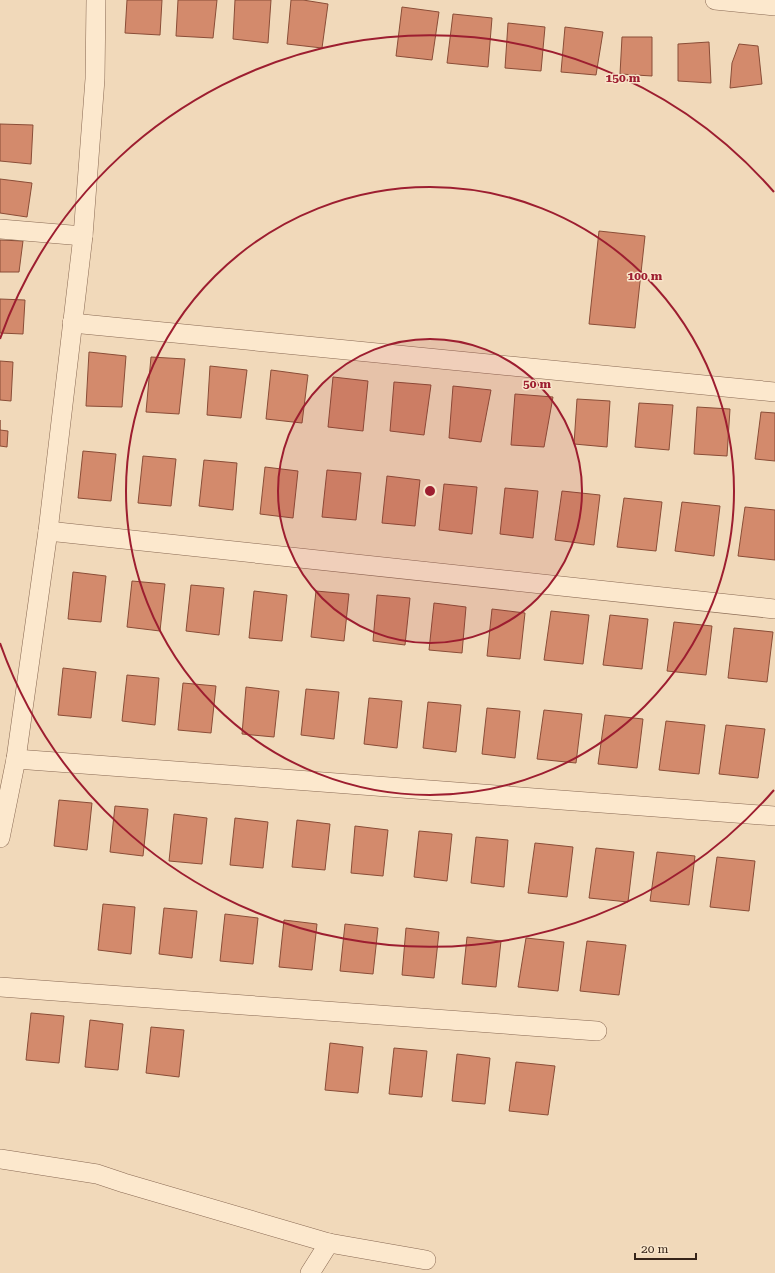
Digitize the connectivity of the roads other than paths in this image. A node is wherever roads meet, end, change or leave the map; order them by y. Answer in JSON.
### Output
{"nodes":[{"id":1,"x":96,"y":0,"type":"edge"},
{"id":2,"x":715,"y":0,"type":"edge"},
{"id":3,"x":775,"y":6,"type":"edge"},
{"id":4,"x":0,"y":229,"type":"edge"},
{"id":5,"x":83,"y":236,"type":"junction"},
{"id":6,"x":72,"y":323,"type":"junction"},
{"id":7,"x":775,"y":392,"type":"edge"},
{"id":8,"x":48,"y":532,"type":"junction"},
{"id":9,"x":775,"y":609,"type":"edge"},
{"id":10,"x":16,"y":758,"type":"junction"},
{"id":11,"x":775,"y":816,"type":"edge"},
{"id":12,"x":0,"y":838,"type":"edge"},
{"id":13,"x":0,"y":987,"type":"edge"},
{"id":14,"x":597,"y":1031,"type":"dead end"},
{"id":15,"x":0,"y":1159,"type":"edge"},
{"id":16,"x":329,"y":1243,"type":"junction"},
{"id":17,"x":426,"y":1260,"type":"dead end"},
{"id":18,"x":310,"y":1273,"type":"edge"}],
"edges":[{"from":1,"to":5,"type":"street"},
{"from":2,"to":3,"type":"street"},
{"from":4,"to":5,"type":"street"},
{"from":5,"to":6,"type":"street"},
{"from":6,"to":7,"type":"street"},
{"from":6,"to":8,"type":"street"},
{"from":8,"to":9,"type":"street"},
{"from":8,"to":10,"type":"street"},
{"from":10,"to":11,"type":"street"},
{"from":10,"to":12,"type":"street"},
{"from":13,"to":14,"type":"street"},
{"from":15,"to":16,"type":"street"},
{"from":16,"to":17,"type":"street"},
{"from":16,"to":18,"type":"street"}]}
